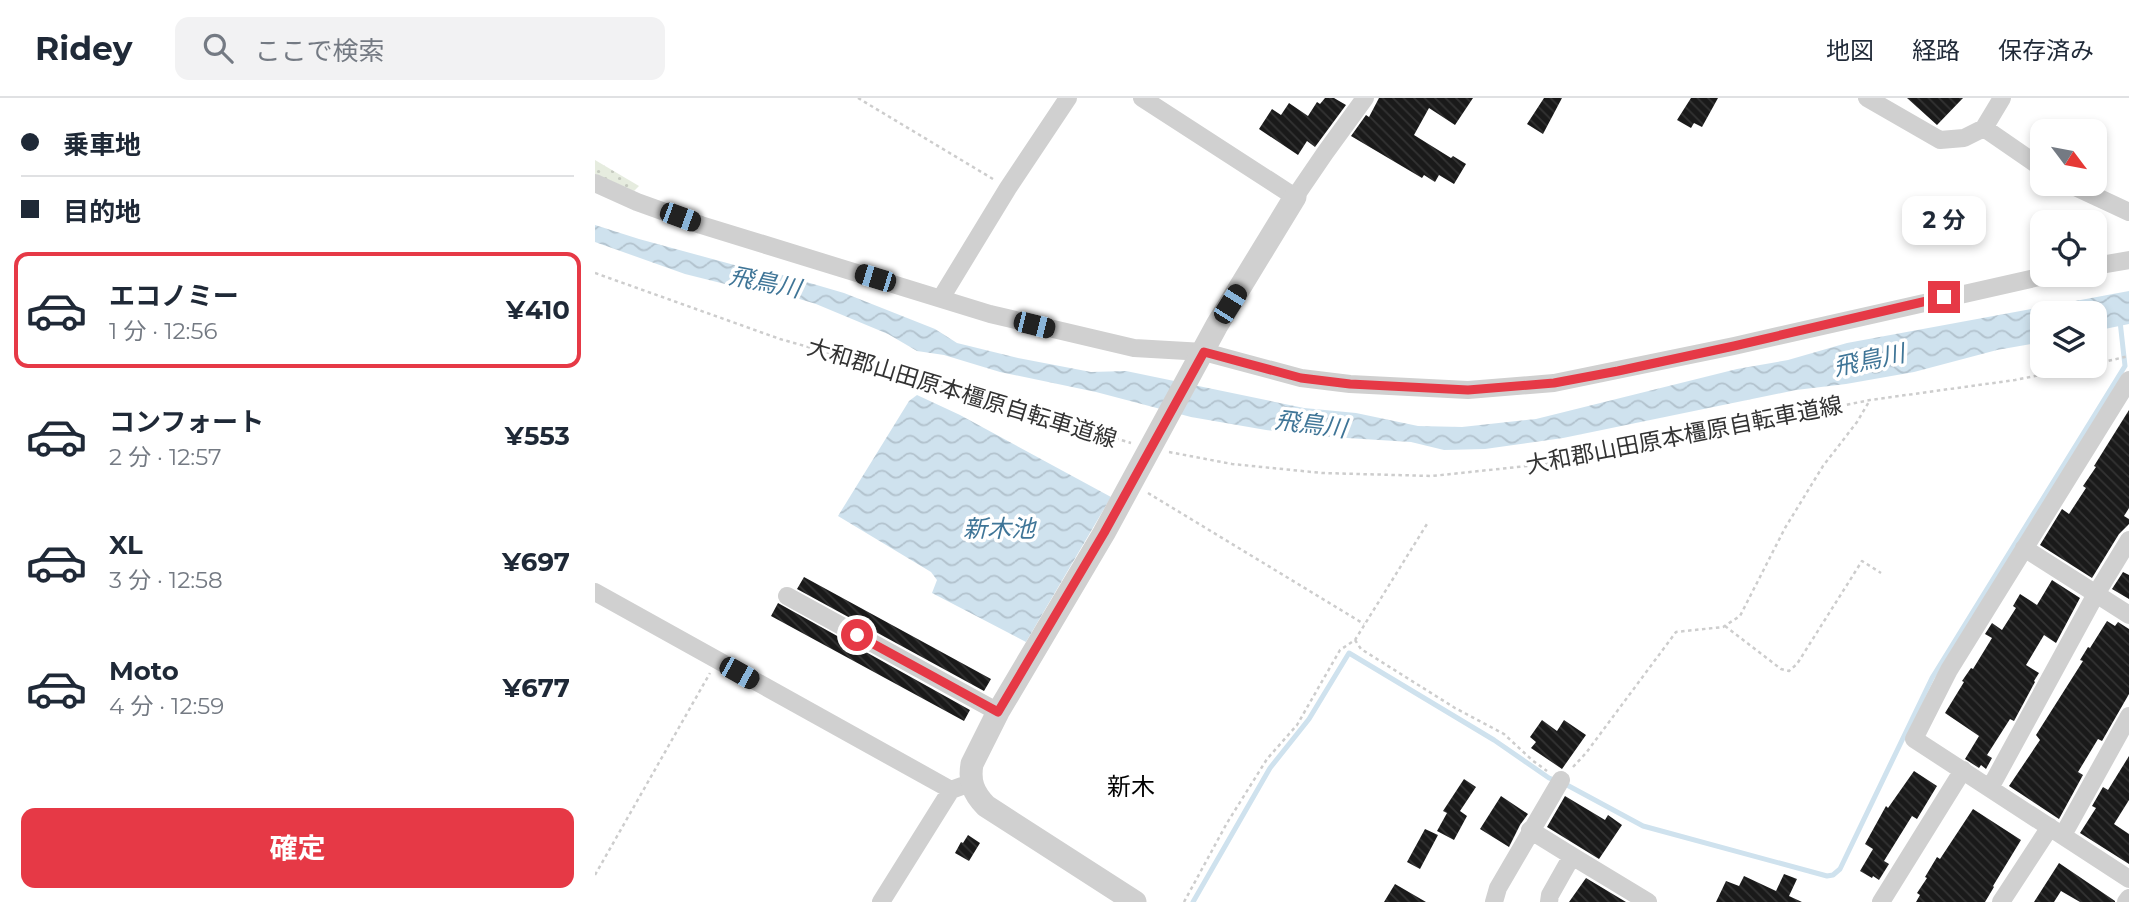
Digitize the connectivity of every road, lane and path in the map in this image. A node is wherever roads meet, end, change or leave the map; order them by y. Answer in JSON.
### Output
{"nodes":[{"id":1,"x":858,"y":98,"type":"edge"},
{"id":2,"x":1068,"y":98,"type":"edge"},
{"id":3,"x":1142,"y":98,"type":"edge"},
{"id":4,"x":1365,"y":98,"type":"edge"},
{"id":5,"x":1867,"y":98,"type":"edge"},
{"id":6,"x":2003,"y":98,"type":"edge"},
{"id":7,"x":1984,"y":128,"type":"junction"},
{"id":8,"x":2030,"y":160,"type":"edge"},
{"id":9,"x":595,"y":183,"type":"edge"},
{"id":10,"x":1008,"y":188,"type":"junction"},
{"id":11,"x":2095,"y":196,"type":"edge"},
{"id":12,"x":1295,"y":197,"type":"junction"},
{"id":13,"x":2129,"y":212,"type":"edge"},
{"id":14,"x":2129,"y":260,"type":"edge"},
{"id":15,"x":2107,"y":264,"type":"edge"},
{"id":16,"x":595,"y":273,"type":"edge"},
{"id":17,"x":2030,"y":279,"type":"edge"},
{"id":18,"x":941,"y":298,"type":"junction"},
{"id":19,"x":1202,"y":356,"type":"junction"},
{"id":20,"x":2129,"y":356,"type":"edge"},
{"id":21,"x":2107,"y":361,"type":"edge"},
{"id":22,"x":2030,"y":377,"type":"edge"},
{"id":23,"x":2129,"y":380,"type":"edge"},
{"id":24,"x":1870,"y":400,"type":"junction"},
{"id":25,"x":1155,"y":440,"type":"junction"},
{"id":26,"x":1132,"y":483,"type":"junction"},
{"id":27,"x":1427,"y":524,"type":"dead end"},
{"id":28,"x":2129,"y":540,"type":"edge"},
{"id":29,"x":2024,"y":548,"type":"junction"},
{"id":30,"x":1881,"y":573,"type":"dead end"},
{"id":31,"x":595,"y":592,"type":"edge"},
{"id":32,"x":2096,"y":594,"type":"junction"},
{"id":33,"x":787,"y":596,"type":"dead end"},
{"id":34,"x":2129,"y":615,"type":"edge"},
{"id":35,"x":1364,"y":624,"type":"junction"},
{"id":36,"x":1725,"y":626,"type":"junction"},
{"id":37,"x":1355,"y":640,"type":"junction"},
{"id":38,"x":717,"y":661,"type":"junction"},
{"id":39,"x":998,"y":712,"type":"junction"},
{"id":40,"x":2129,"y":716,"type":"edge"},
{"id":41,"x":1963,"y":770,"type":"junction"},
{"id":42,"x":1560,"y":780,"type":"junction"},
{"id":43,"x":961,"y":786,"type":"junction"},
{"id":44,"x":1990,"y":788,"type":"junction"},
{"id":45,"x":1530,"y":830,"type":"junction"},
{"id":46,"x":2057,"y":831,"type":"junction"},
{"id":47,"x":1571,"y":856,"type":"junction"},
{"id":48,"x":595,"y":875,"type":"edge"},
{"id":49,"x":2129,"y":879,"type":"edge"},
{"id":50,"x":881,"y":902,"type":"edge"},
{"id":51,"x":1135,"y":902,"type":"edge"},
{"id":52,"x":1184,"y":902,"type":"edge"},
{"id":53,"x":1494,"y":902,"type":"edge"},
{"id":54,"x":1549,"y":902,"type":"edge"},
{"id":55,"x":1648,"y":902,"type":"edge"},
{"id":56,"x":1881,"y":902,"type":"edge"},
{"id":57,"x":2001,"y":902,"type":"edge"}],
"edges":[{"from":1,"to":10,"type":"path"},
{"from":2,"to":10,"type":"street"},
{"from":3,"to":12,"type":"street"},
{"from":4,"to":12,"type":"street"},
{"from":5,"to":7,"type":"street"},
{"from":6,"to":7,"type":"street"},
{"from":7,"to":8,"type":"street"},
{"from":9,"to":18,"type":"street"},
{"from":10,"to":18,"type":"street"},
{"from":11,"to":13,"type":"street"},
{"from":12,"to":19,"type":"street"},
{"from":14,"to":15,"type":"street"},
{"from":16,"to":25,"type":"path","name":"大和郡山田原本橿原自転車道線"},
{"from":17,"to":19,"type":"street"},
{"from":18,"to":19,"type":"street"},
{"from":19,"to":25,"type":"street"},
{"from":20,"to":21,"type":"path"},
{"from":22,"to":24,"type":"path","name":"大和郡山田原本橿原自転車道線"},
{"from":23,"to":29,"type":"street"},
{"from":24,"to":25,"type":"path","name":"大和郡山田原本橿原自転車道線"},
{"from":24,"to":36,"type":"path"},
{"from":25,"to":26,"type":"street"},
{"from":26,"to":35,"type":"path"},
{"from":26,"to":39,"type":"street"},
{"from":27,"to":35,"type":"path"},
{"from":28,"to":32,"type":"street"},
{"from":29,"to":32,"type":"street"},
{"from":29,"to":41,"type":"street"},
{"from":30,"to":36,"type":"path"},
{"from":31,"to":38,"type":"street"},
{"from":32,"to":34,"type":"street"},
{"from":32,"to":44,"type":"street"},
{"from":33,"to":39,"type":"street"},
{"from":35,"to":37,"type":"path"},
{"from":36,"to":42,"type":"path"},
{"from":37,"to":42,"type":"path"},
{"from":37,"to":52,"type":"path"},
{"from":38,"to":43,"type":"street"},
{"from":38,"to":48,"type":"path"},
{"from":39,"to":43,"type":"street"},
{"from":40,"to":46,"type":"street"},
{"from":41,"to":44,"type":"street"},
{"from":41,"to":56,"type":"street"},
{"from":42,"to":45,"type":"street"},
{"from":43,"to":50,"type":"street"},
{"from":43,"to":51,"type":"street"},
{"from":44,"to":46,"type":"street"},
{"from":45,"to":47,"type":"street"},
{"from":45,"to":53,"type":"street"},
{"from":46,"to":49,"type":"street"},
{"from":46,"to":57,"type":"street"},
{"from":47,"to":54,"type":"street"},
{"from":47,"to":55,"type":"street"}]}
